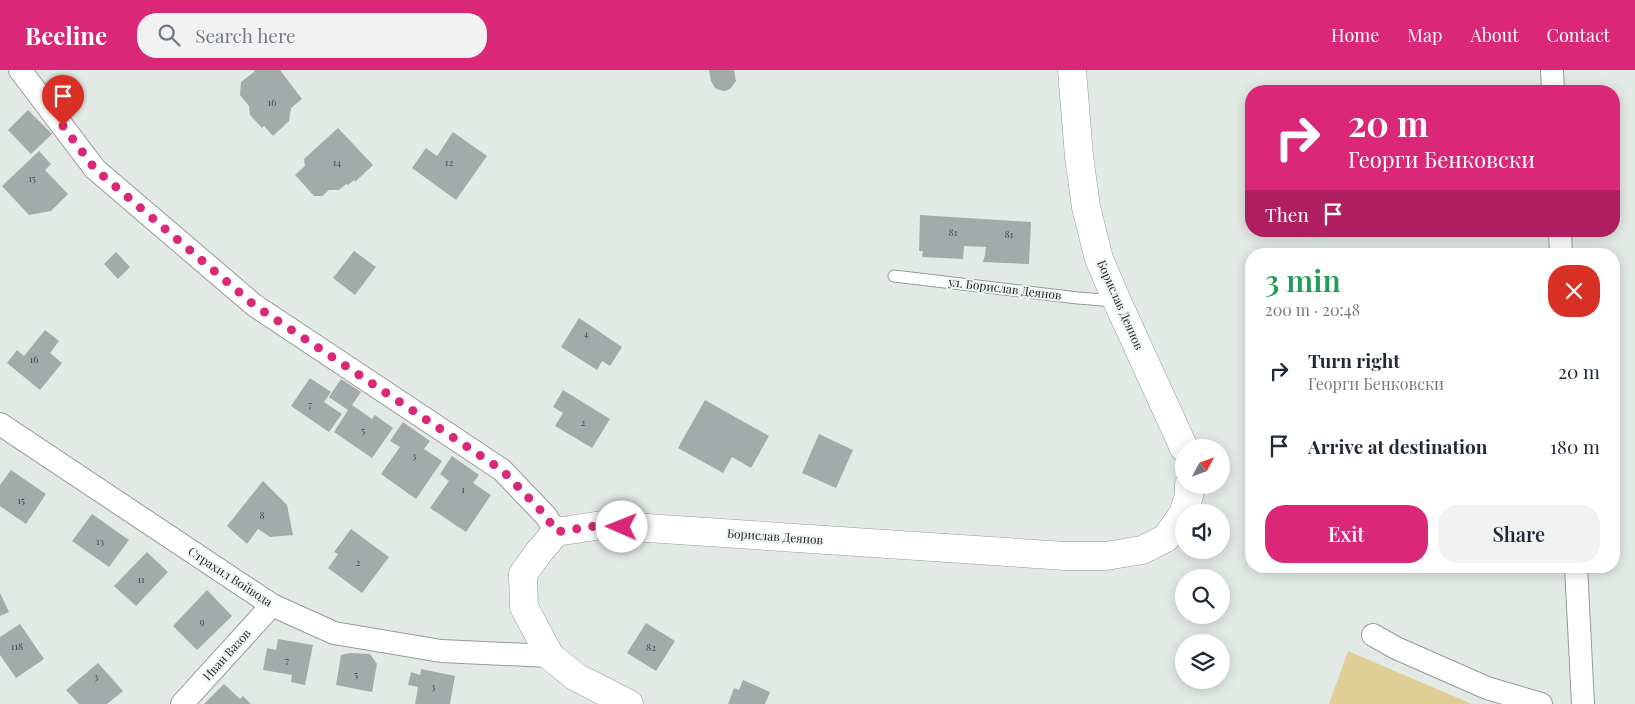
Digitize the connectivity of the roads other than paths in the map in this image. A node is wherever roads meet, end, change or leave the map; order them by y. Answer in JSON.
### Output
{"nodes":[{"id":1,"x":20,"y":70,"type":"edge"},
{"id":2,"x":1072,"y":70,"type":"edge"},
{"id":3,"x":1552,"y":70,"type":"edge"},
{"id":4,"x":1553,"y":85,"type":"edge"},
{"id":5,"x":894,"y":276,"type":"dead end"},
{"id":6,"x":1117,"y":301,"type":"junction"},
{"id":7,"x":0,"y":424,"type":"edge"},
{"id":8,"x":1180,"y":439,"type":"edge"},
{"id":9,"x":1189,"y":494,"type":"edge"},
{"id":10,"x":556,"y":532,"type":"junction"},
{"id":11,"x":1576,"y":573,"type":"edge"},
{"id":12,"x":272,"y":605,"type":"junction"},
{"id":13,"x":1373,"y":635,"type":"dead end"},
{"id":14,"x":550,"y":656,"type":"junction"},
{"id":15,"x":182,"y":704,"type":"edge"},
{"id":16,"x":629,"y":704,"type":"edge"},
{"id":17,"x":1541,"y":704,"type":"edge"},
{"id":18,"x":1583,"y":704,"type":"edge"}],
"edges":[{"from":1,"to":10,"type":"street"},
{"from":2,"to":6,"type":"street","name":"Борислав Деянов"},
{"from":3,"to":4,"type":"street"},
{"from":5,"to":6,"type":"lane","name":"ул. Борислав Деянов"},
{"from":6,"to":8,"type":"street","name":"Борислав Деянов"},
{"from":7,"to":12,"type":"street","name":"Страхил Войвода"},
{"from":9,"to":10,"type":"street","name":"Борислав Деянов"},
{"from":10,"to":14,"type":"street"},
{"from":11,"to":18,"type":"street"},
{"from":12,"to":14,"type":"street","name":"Страхил Войвода"},
{"from":12,"to":15,"type":"street","name":"Иван Вазов"},
{"from":13,"to":17,"type":"street"},
{"from":14,"to":16,"type":"street"}]}
